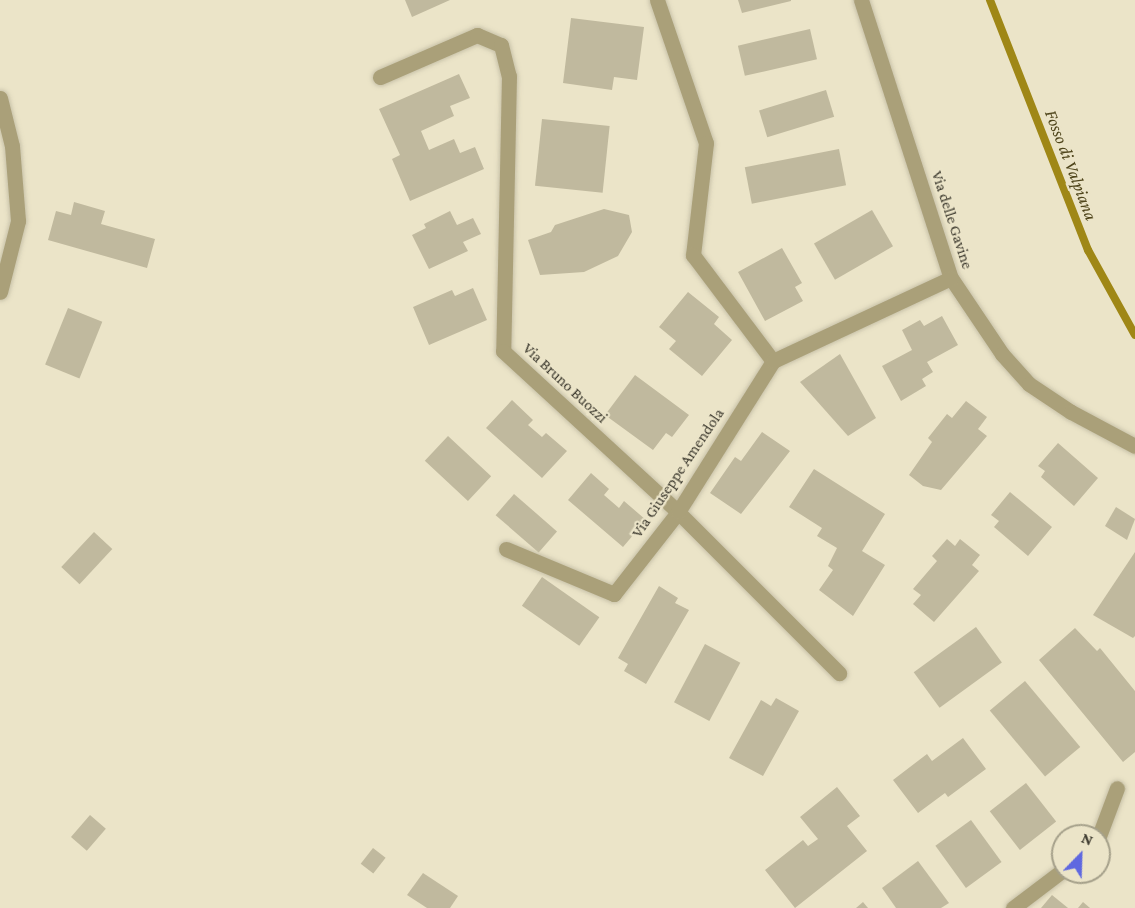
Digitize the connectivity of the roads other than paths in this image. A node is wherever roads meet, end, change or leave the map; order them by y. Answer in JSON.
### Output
{"nodes":[{"id":1,"x":657,"y":0,"type":"edge"},
{"id":2,"x":861,"y":0,"type":"edge"},
{"id":3,"x":380,"y":77,"type":"dead end"},
{"id":4,"x":0,"y":98,"type":"edge"},
{"id":5,"x":951,"y":278,"type":"junction"},
{"id":6,"x":0,"y":292,"type":"edge"},
{"id":7,"x":773,"y":361,"type":"junction"},
{"id":8,"x":1135,"y":446,"type":"edge"},
{"id":9,"x":678,"y":512,"type":"junction"},
{"id":10,"x":506,"y":549,"type":"dead end"},
{"id":11,"x":838,"y":673,"type":"dead end"},
{"id":12,"x":1117,"y":788,"type":"dead end"},
{"id":13,"x":1104,"y":824,"type":"edge"},
{"id":14,"x":1051,"y":879,"type":"edge"},
{"id":15,"x":1013,"y":908,"type":"edge"}],
"edges":[{"from":1,"to":7,"type":"street"},
{"from":2,"to":5,"type":"street","name":"Via delle Gavine"},
{"from":3,"to":9,"type":"street","name":"Via Bruno Buozzi"},
{"from":4,"to":6,"type":"street"},
{"from":5,"to":7,"type":"street"},
{"from":5,"to":8,"type":"street","name":"Via delle Gavine"},
{"from":7,"to":9,"type":"street","name":"Via Giuseppe Amendola"},
{"from":9,"to":10,"type":"street","name":"Via Giuseppe Amendola"},
{"from":9,"to":11,"type":"street","name":"Via Bruno Buozzi"},
{"from":12,"to":13,"type":"street"},
{"from":14,"to":15,"type":"street"}]}
